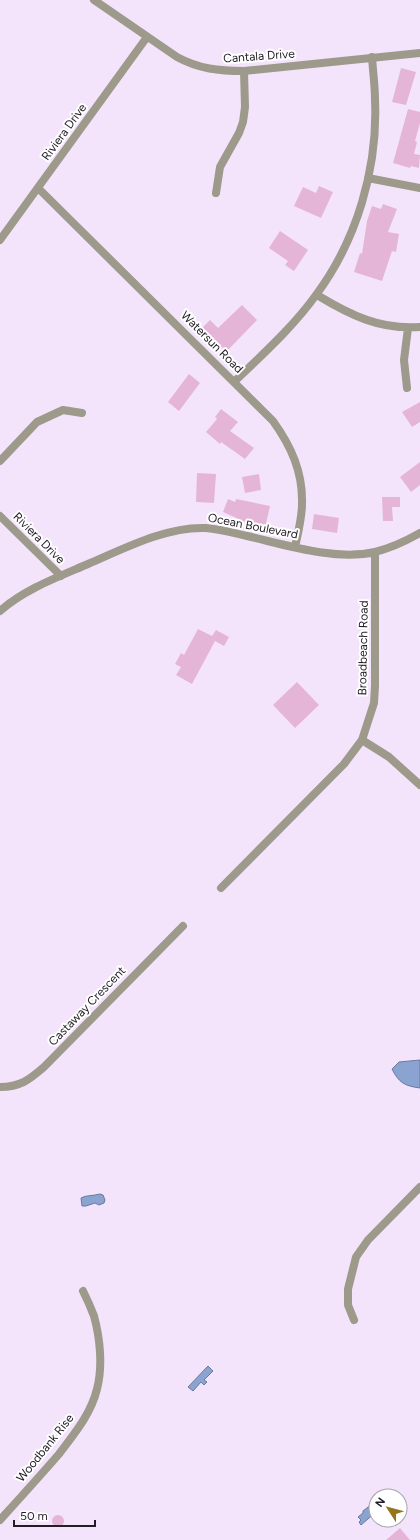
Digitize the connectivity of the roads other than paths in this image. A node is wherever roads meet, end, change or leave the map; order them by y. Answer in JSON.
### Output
{"nodes":[{"id":1,"x":94,"y":0,"type":"edge"},
{"id":2,"x":147,"y":37,"type":"junction"},
{"id":3,"x":420,"y":52,"type":"edge"},
{"id":4,"x":372,"y":58,"type":"junction"},
{"id":5,"x":244,"y":71,"type":"junction"},
{"id":6,"x":368,"y":178,"type":"junction"},
{"id":7,"x":38,"y":188,"type":"junction"},
{"id":8,"x":420,"y":188,"type":"edge"},
{"id":9,"x":216,"y":193,"type":"dead end"},
{"id":10,"x":0,"y":240,"type":"edge"},
{"id":11,"x":317,"y":295,"type":"junction"},
{"id":12,"x":420,"y":327,"type":"edge"},
{"id":13,"x":408,"y":328,"type":"junction"},
{"id":14,"x":235,"y":381,"type":"junction"},
{"id":15,"x":407,"y":388,"type":"dead end"},
{"id":16,"x":82,"y":413,"type":"dead end"},
{"id":17,"x":0,"y":461,"type":"edge"},
{"id":18,"x":0,"y":516,"type":"edge"},
{"id":19,"x":420,"y":533,"type":"edge"},
{"id":20,"x":295,"y":547,"type":"junction"},
{"id":21,"x":375,"y":552,"type":"junction"},
{"id":22,"x":60,"y":576,"type":"junction"},
{"id":23,"x":0,"y":611,"type":"edge"},
{"id":24,"x":362,"y":740,"type":"junction"},
{"id":25,"x":420,"y":785,"type":"edge"},
{"id":26,"x":221,"y":888,"type":"dead end"},
{"id":27,"x":183,"y":926,"type":"dead end"},
{"id":28,"x":0,"y":1087,"type":"edge"},
{"id":29,"x":420,"y":1187,"type":"edge"},
{"id":30,"x":83,"y":1291,"type":"dead end"},
{"id":31,"x":354,"y":1320,"type":"dead end"},
{"id":32,"x":0,"y":1520,"type":"edge"}],
"edges":[{"from":1,"to":2,"type":"street","name":"Cantala Drive"},
{"from":2,"to":5,"type":"street","name":"Cantala Drive"},
{"from":2,"to":7,"type":"street","name":"Riviera Drive"},
{"from":3,"to":4,"type":"street","name":"Cantala Drive"},
{"from":4,"to":5,"type":"street","name":"Cantala Drive"},
{"from":4,"to":6,"type":"street"},
{"from":5,"to":9,"type":"street"},
{"from":6,"to":8,"type":"street"},
{"from":6,"to":11,"type":"street"},
{"from":7,"to":10,"type":"street","name":"Riviera Drive"},
{"from":7,"to":14,"type":"street","name":"Watersun Road"},
{"from":11,"to":13,"type":"street"},
{"from":11,"to":14,"type":"street"},
{"from":12,"to":13,"type":"street"},
{"from":13,"to":15,"type":"street"},
{"from":14,"to":20,"type":"street","name":"Watersun Road"},
{"from":16,"to":17,"type":"street"},
{"from":18,"to":22,"type":"street","name":"Riviera Drive"},
{"from":19,"to":21,"type":"street","name":"Ocean Boulevard"},
{"from":20,"to":21,"type":"street","name":"Ocean Boulevard"},
{"from":20,"to":22,"type":"street","name":"Ocean Boulevard"},
{"from":21,"to":24,"type":"street","name":"Broadbeach Road"},
{"from":22,"to":23,"type":"street","name":"Ocean Boulevard"},
{"from":24,"to":25,"type":"street"},
{"from":24,"to":26,"type":"street"},
{"from":27,"to":28,"type":"street","name":"Castaway Crescent"},
{"from":29,"to":31,"type":"street"},
{"from":30,"to":32,"type":"street","name":"Woodbank Rise"}]}
